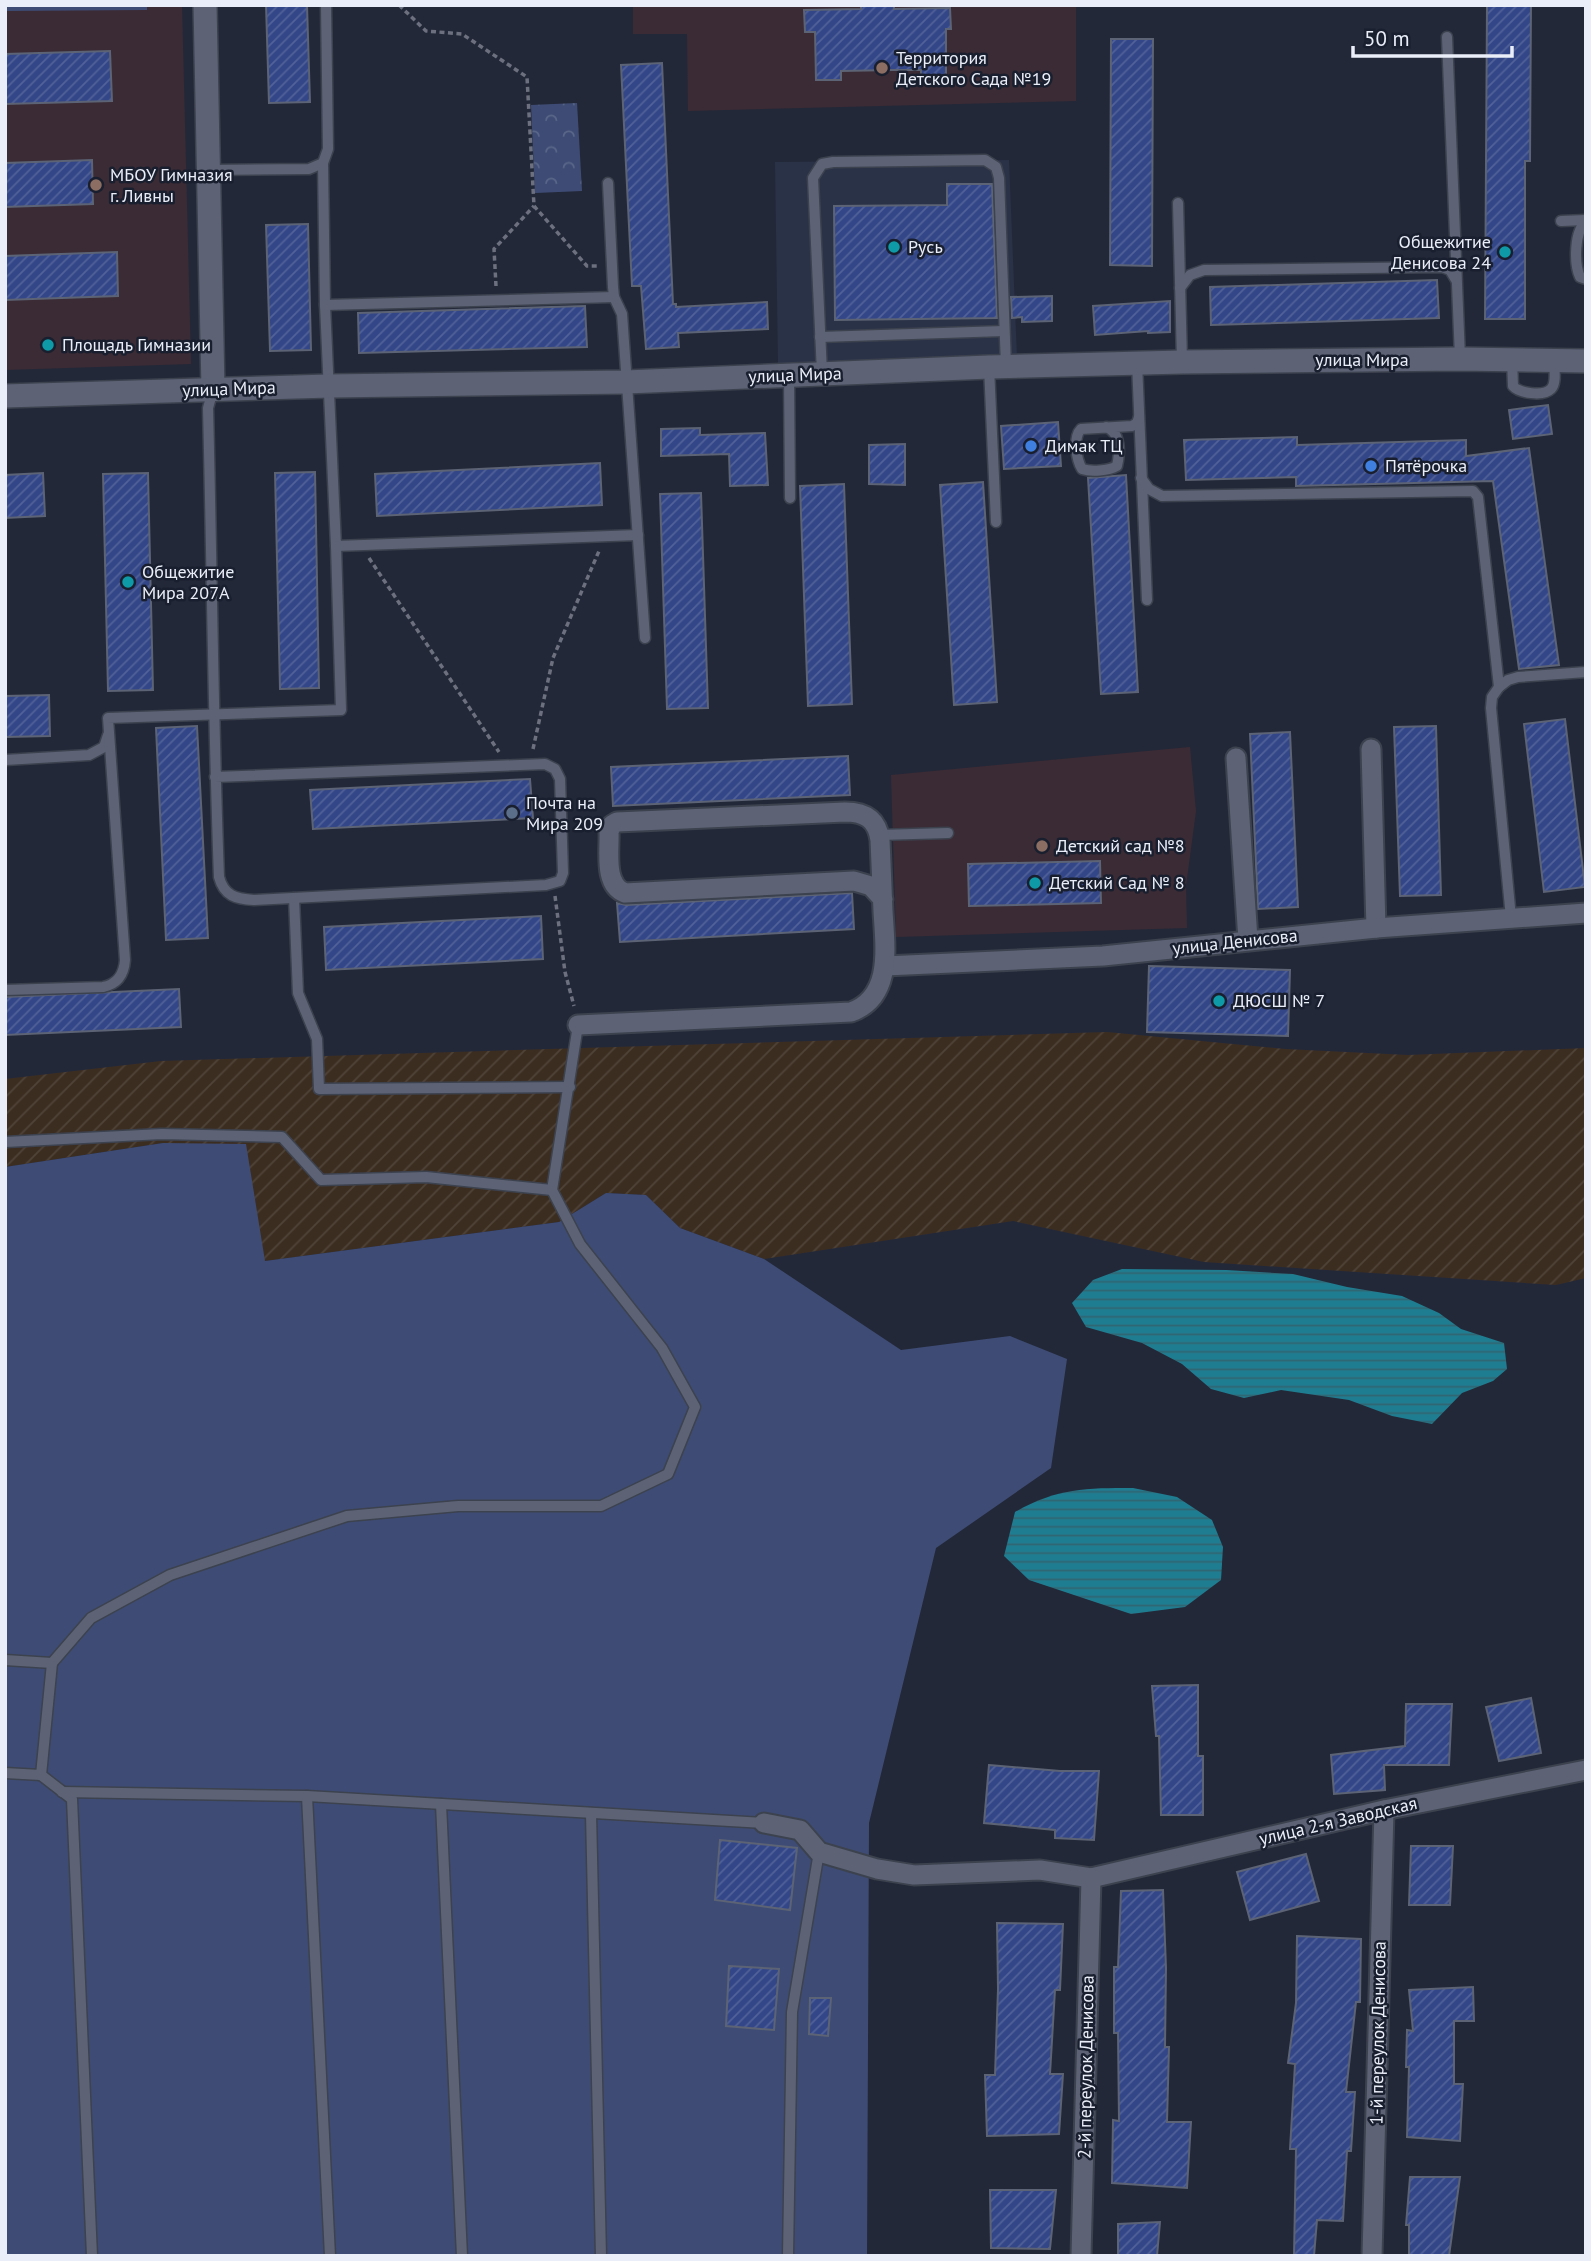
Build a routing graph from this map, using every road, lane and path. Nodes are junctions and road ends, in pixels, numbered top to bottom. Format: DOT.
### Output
graph roads {
  1 [pos="205,5"];
  2 [pos="326,5"];
  3 [pos="399,5"];
  4 [pos="1447,37"];
  5 [pos="323,163"];
  6 [pos="208,170"];
  7 [pos="608,183"];
  8 [pos="1178,203"];
  9 [pos="534,206"];
  10 [pos="1561,221"];
  11 [pos="1586,221"];
  12 [pos="612,266"];
  13 [pos="1586,279"];
  14 [pos="1457,284"];
  15 [pos="1180,288"];
  16 [pos="614,297"];
  17 [pos="497,300"];
  18 [pos="325,305"];
  19 [pos="1004,331"];
  20 [pos="820,337"];
  21 [pos="1460,359"];
  22 [pos="1512,359"];
  23 [pos="1554,360"];
  24 [pos="1586,361"];
  25 [pos="1182,362"];
  26 [pos="1137,363"];
  27 [pos="997,366"];
  28 [pos="822,373"];
  29 [pos="789,375"];
  30 [pos="626,382"];
  31 [pos="330,386"];
  32 [pos="213,389"];
  33 [pos="5,396"];
  34 [pos="1139,417"];
  35 [pos="1106,427"];
  36 [pos="1142,478"];
  37 [pos="790,498"];
  38 [pos="996,522"];
  39 [pos="638,535"];
  40 [pos="606,536"];
  41 [pos="360,545"];
  42 [pos="336,546"];
  43 [pos="1147,600"];
  44 [pos="645,638"];
  45 [pos="1586,672"];
  46 [pos="1499,687"];
  47 [pos="213,715"];
  48 [pos="109,728"];
  49 [pos="1371,749"];
  50 [pos="89,755"];
  51 [pos="1236,758"];
  52 [pos="5,760"];
  53 [pos="508,765"];
  54 [pos="529,765"];
  55 [pos="112,775"];
  56 [pos="215,777"];
  57 [pos="948,833"];
  58 [pos="879,835"];
  59 [pos="881,859"];
  60 [pos="854,881"];
  61 [pos="554,884"];
  62 [pos="294,898"];
  63 [pos="883,899"];
  64 [pos="1586,913"];
  65 [pos="1511,918"];
  66 [pos="1376,928"];
  67 [pos="1248,940"];
  68 [pos="885,966"];
  69 [pos="5,990"];
  70 [pos="578,1025"];
  71 [pos="570,1087"];
  72 [pos="5,1142"];
  73 [pos="552,1190"];
  74 [pos="5,1660"];
  75 [pos="52,1663"];
  76 [pos="1586,1770"];
  77 [pos="5,1773"];
  78 [pos="41,1775"];
  79 [pos="62,1792"];
  80 [pos="307,1797"];
  81 [pos="441,1804"];
  82 [pos="1384,1810"];
  83 [pos="591,1813"];
  84 [pos="764,1823"];
  85 [pos="819,1852"];
  86 [pos="1091,1878"];
  87 [pos="92,2256"];
  88 [pos="330,2256"];
  89 [pos="462,2256"];
  90 [pos="601,2256"];
  91 [pos="788,2256"];
  92 [pos="1081,2256"];
  93 [pos="1372,2256"];
  1 -- 6 [label="street"];
  2 -- 5 [label="lane"];
  3 -- 9 [label="path"];
  4 -- 14 [label="lane"];
  5 -- 6 [label="lane"];
  5 -- 18 [label="lane"];
  6 -- 32 [label="street"];
  7 -- 12 [label="lane"];
  8 -- 15 [label="lane"];
  9 -- 12 [label="path"];
  9 -- 17 [label="path"];
  10 -- 11 [label="lane"];
  11 -- 13 [label="lane"];
  12 -- 16 [label="lane"];
  14 -- 15 [label="lane"];
  14 -- 21 [label="lane"];
  15 -- 25 [label="lane"];
  16 -- 17 [label="lane"];
  16 -- 30 [label="lane"];
  17 -- 18 [label="lane"];
  18 -- 31 [label="lane"];
  19 -- 20 [label="lane"];
  19 -- 20 [label="lane"];
  19 -- 27 [label="lane"];
  20 -- 28 [label="lane"];
  21 -- 22 [label="street, улица Мира"];
  21 -- 25 [label="street, улица Мира"];
  22 -- 23 [label="street, улица Мира"];
  22 -- 23 [label="lane"];
  23 -- 24 [label="street, улица Мира"];
  25 -- 26 [label="street, улица Мира"];
  26 -- 27 [label="street, улица Мира"];
  26 -- 34 [label="lane"];
  27 -- 28 [label="street, улица Мира"];
  27 -- 38 [label="lane"];
  28 -- 29 [label="street, улица Мира"];
  29 -- 30 [label="street, улица Мира"];
  29 -- 37 [label="lane"];
  30 -- 31 [label="street, улица Мира"];
  30 -- 39 [label="lane"];
  31 -- 32 [label="street, улица Мира"];
  31 -- 42 [label="lane"];
  32 -- 33 [label="street, улица Мира"];
  32 -- 47 [label="lane"];
  34 -- 35 [label="lane"];
  34 -- 36 [label="lane"];
  35 -- 35 [label="lane"];
  36 -- 43 [label="lane"];
  36 -- 46 [label="lane"];
  39 -- 40 [label="lane"];
  39 -- 44 [label="lane"];
  40 -- 41 [label="lane"];
  40 -- 54 [label="path"];
  41 -- 42 [label="lane"];
  41 -- 53 [label="path"];
  42 -- 47 [label="lane"];
  45 -- 46 [label="lane"];
  46 -- 65 [label="lane"];
  47 -- 48 [label="lane"];
  47 -- 56 [label="lane"];
  48 -- 50 [label="lane"];
  48 -- 55 [label="lane"];
  49 -- 66 [label="street"];
  50 -- 52 [label="lane"];
  50 -- 55 [label="lane"];
  51 -- 67 [label="street"];
  53 -- 54 [label="lane"];
  53 -- 56 [label="lane"];
  54 -- 61 [label="lane"];
  55 -- 69 [label="lane"];
  56 -- 62 [label="lane"];
  57 -- 58 [label="lane"];
  58 -- 59 [label="street"];
  58 -- 60 [label="street"];
  59 -- 60 [label="street"];
  59 -- 63 [label="street"];
  60 -- 63 [label="street"];
  61 -- 62 [label="lane"];
  61 -- 70 [label="path"];
  62 -- 71 [label="lane"];
  63 -- 68 [label="street"];
  64 -- 65 [label="street, улица Денисова"];
  65 -- 66 [label="street, улица Денисова"];
  66 -- 67 [label="street, улица Денисова"];
  67 -- 68 [label="street, улица Денисова"];
  68 -- 70 [label="street"];
  70 -- 71 [label="lane"];
  71 -- 73 [label="lane"];
  72 -- 73 [label="lane"];
  73 -- 75 [label="lane"];
  74 -- 75 [label="lane"];
  75 -- 78 [label="lane"];
  76 -- 82 [label="street, улица 2-я Заводская"];
  77 -- 78 [label="lane"];
  78 -- 79 [label="lane"];
  79 -- 80 [label="lane"];
  79 -- 87 [label="lane"];
  80 -- 81 [label="lane"];
  80 -- 88 [label="lane"];
  81 -- 83 [label="lane"];
  81 -- 89 [label="lane"];
  82 -- 86 [label="street, улица 2-я Заводская"];
  82 -- 93 [label="street, 1-й переулок Денисова"];
  83 -- 84 [label="lane"];
  83 -- 90 [label="lane"];
  84 -- 85 [label="street"];
  85 -- 86 [label="street"];
  85 -- 91 [label="lane"];
  86 -- 92 [label="street, 2-й переулок Денисова"];
}
